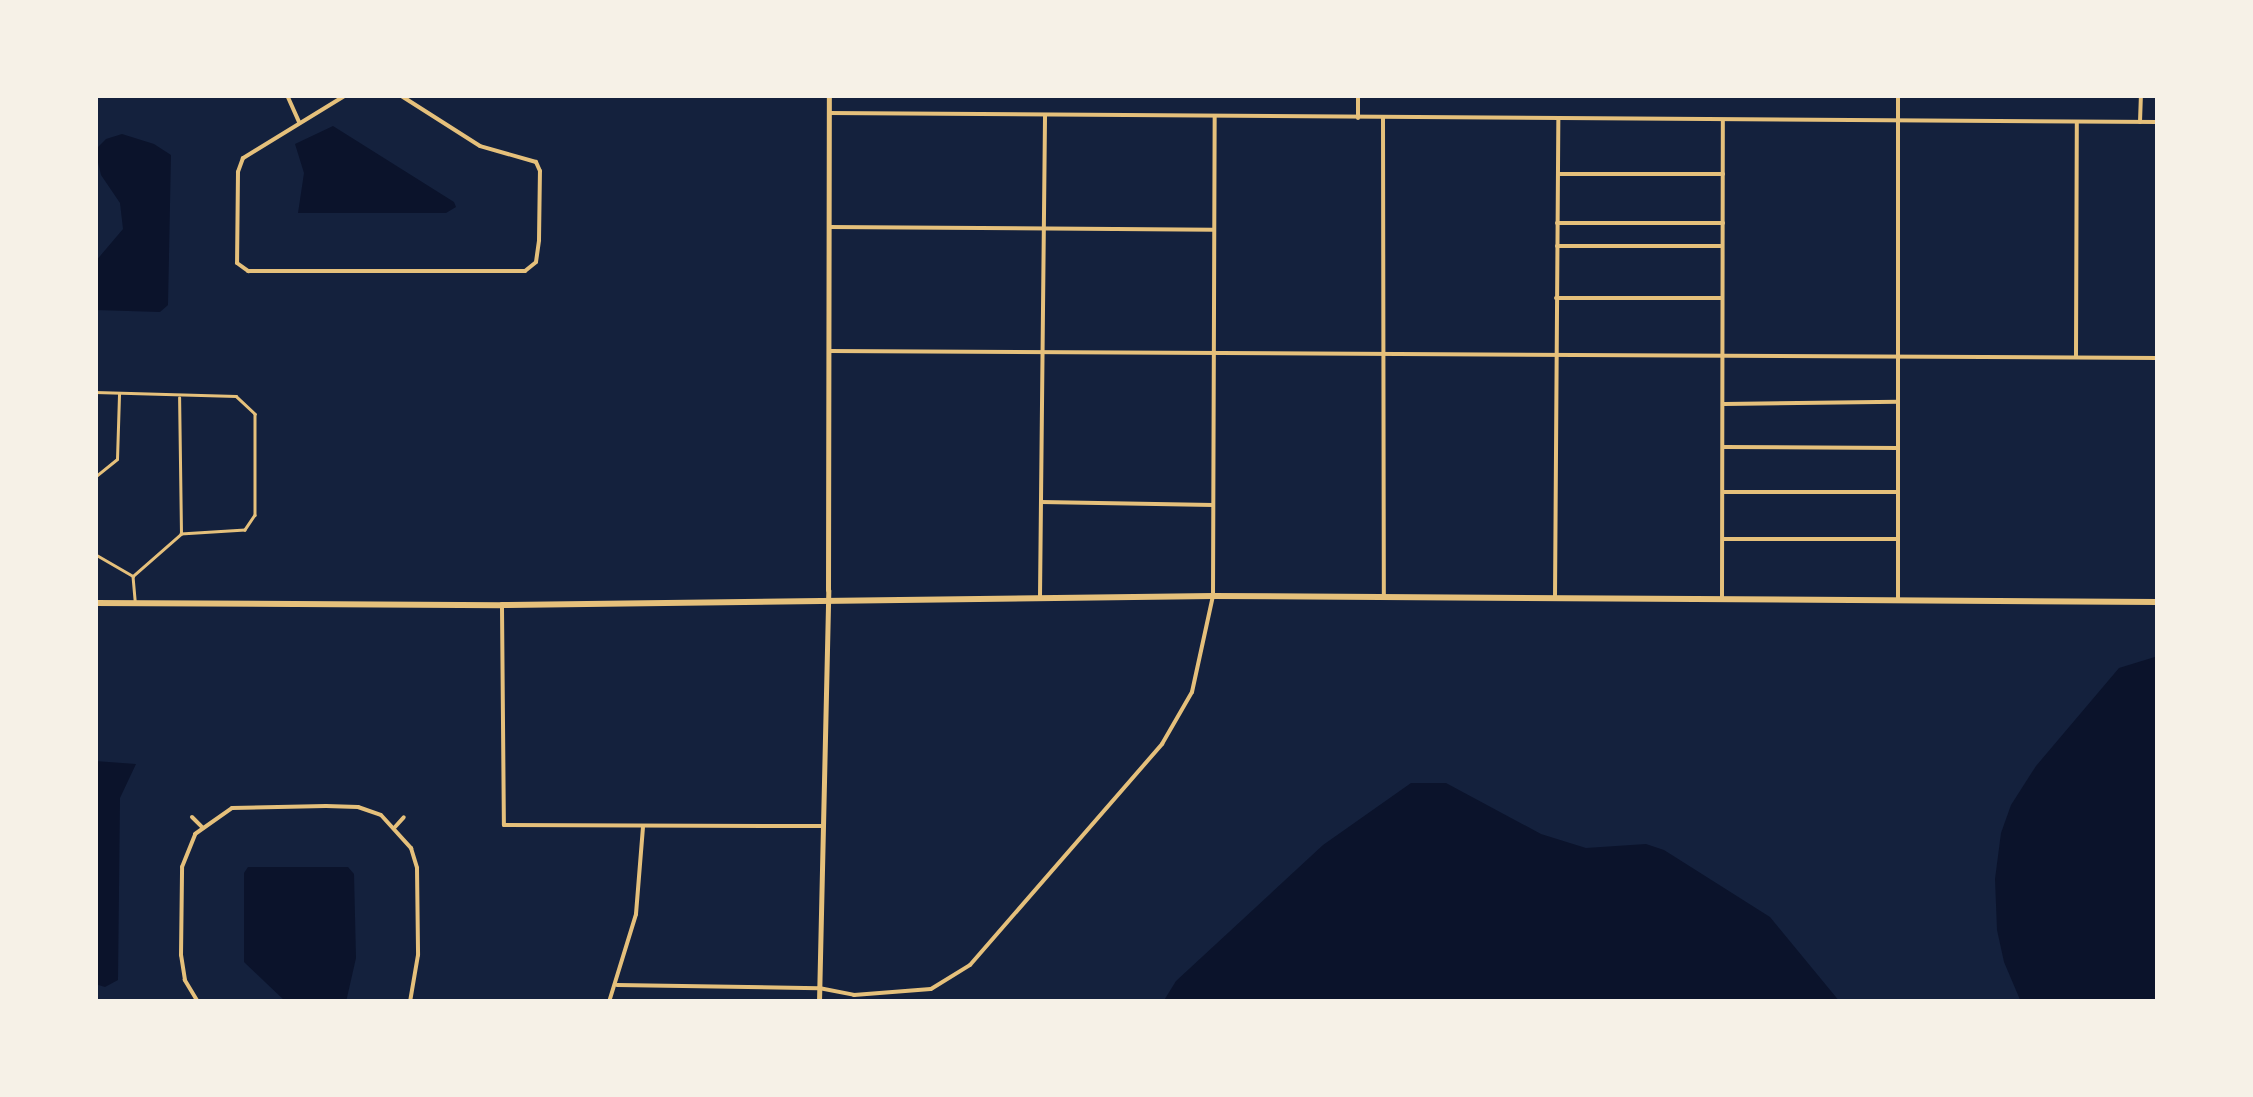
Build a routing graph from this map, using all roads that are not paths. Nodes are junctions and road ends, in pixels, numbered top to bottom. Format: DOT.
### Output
graph roads {
  1 [pos="287,95"];
  2 [pos="346,95"];
  3 [pos="400,95"];
  4 [pos="829,95"];
  5 [pos="1358,95"];
  6 [pos="1898,95"];
  7 [pos="2141,95"];
  8 [pos="829,113"];
  9 [pos="1045,115"];
  10 [pos="1215,116"];
  11 [pos="1358,118"];
  12 [pos="1383,118"];
  13 [pos="1558,120"];
  14 [pos="1898,120"];
  15 [pos="1722,121"];
  16 [pos="300,122"];
  17 [pos="2077,122"];
  18 [pos="2140,122"];
  19 [pos="2158,122"];
  20 [pos="1558,174"];
  21 [pos="1722,174"];
  22 [pos="1557,223"];
  23 [pos="1722,223"];
  24 [pos="829,228"];
  25 [pos="1044,229"];
  26 [pos="1214,230"];
  27 [pos="1557,246"];
  28 [pos="1723,246"];
  29 [pos="1556,298"];
  30 [pos="1723,298"];
  31 [pos="829,350"];
  32 [pos="1042,351"];
  33 [pos="1213,352"];
  34 [pos="1386,354"];
  35 [pos="1554,355"];
  36 [pos="1724,355"];
  37 [pos="1898,357"];
  38 [pos="2076,357"];
  39 [pos="2158,358"];
  40 [pos="95,392"];
  41 [pos="119,392"];
  42 [pos="179,396"];
  43 [pos="1898,402"];
  44 [pos="1724,404"];
  45 [pos="1724,447"];
  46 [pos="1898,448"];
  47 [pos="95,477"];
  48 [pos="1723,492"];
  49 [pos="1898,492"];
  50 [pos="1040,502"];
  51 [pos="1213,505"];
  52 [pos="181,534"];
  53 [pos="1723,540"];
  54 [pos="1898,540"];
  55 [pos="95,554"];
  56 [pos="133,576"];
  57 [pos="1040,596"];
  58 [pos="1213,596"];
  59 [pos="1384,597"];
  60 [pos="1556,598"];
  61 [pos="826,599"];
  62 [pos="1722,600"];
  63 [pos="1898,600"];
  64 [pos="2158,602"];
  65 [pos="95,603"];
  66 [pos="135,603"];
  67 [pos="502,604"];
  68 [pos="192,817"];
  69 [pos="404,817"];
  70 [pos="821,826"];
  71 [pos="202,827"];
  72 [pos="396,827"];
  73 [pos="643,827"];
  74 [pos="618,984"];
  75 [pos="819,988"];
  76 [pos="198,1002"];
  77 [pos="410,1002"];
  78 [pos="609,1002"];
  79 [pos="819,1002"];
  1 -- 16 [label="street"];
  2 -- 16 [label="street"];
  3 -- 16 [label="street"];
  4 -- 8 [label="street"];
  5 -- 11 [label="street"];
  6 -- 14 [label="street"];
  7 -- 18 [label="street"];
  8 -- 9 [label="street"];
  8 -- 24 [label="street"];
  9 -- 10 [label="street"];
  9 -- 25 [label="street"];
  10 -- 11 [label="street"];
  10 -- 26 [label="street"];
  11 -- 12 [label="street"];
  12 -- 13 [label="street"];
  12 -- 34 [label="street"];
  13 -- 15 [label="street"];
  13 -- 20 [label="street"];
  14 -- 15 [label="street"];
  14 -- 17 [label="street"];
  14 -- 37 [label="street"];
  15 -- 21 [label="street"];
  17 -- 18 [label="street"];
  17 -- 38 [label="street"];
  18 -- 19 [label="street"];
  20 -- 21 [label="street"];
  20 -- 22 [label="street"];
  21 -- 23 [label="street"];
  22 -- 23 [label="street"];
  22 -- 27 [label="street"];
  23 -- 28 [label="street"];
  24 -- 25 [label="street"];
  24 -- 31 [label="street"];
  25 -- 26 [label="street"];
  25 -- 32 [label="street"];
  26 -- 33 [label="street"];
  27 -- 28 [label="street"];
  27 -- 29 [label="street"];
  28 -- 30 [label="street"];
  29 -- 30 [label="street"];
  29 -- 35 [label="street"];
  30 -- 36 [label="street"];
  31 -- 32 [label="street"];
  31 -- 61 [label="street"];
  32 -- 33 [label="street"];
  32 -- 50 [label="street"];
  33 -- 34 [label="street"];
  33 -- 51 [label="street"];
  34 -- 35 [label="street"];
  34 -- 59 [label="street"];
  35 -- 36 [label="street"];
  35 -- 60 [label="street"];
  36 -- 37 [label="street"];
  36 -- 44 [label="street"];
  37 -- 38 [label="street"];
  37 -- 43 [label="street"];
  38 -- 39 [label="street"];
  40 -- 41 [label="lane"];
  41 -- 42 [label="lane"];
  41 -- 47 [label="lane"];
  42 -- 52 [label="lane"];
  42 -- 52 [label="lane"];
  43 -- 44 [label="street"];
  43 -- 46 [label="street"];
  44 -- 45 [label="street"];
  45 -- 46 [label="street"];
  45 -- 48 [label="street"];
  46 -- 49 [label="street"];
  48 -- 49 [label="street"];
  48 -- 53 [label="street"];
  49 -- 54 [label="street"];
  50 -- 51 [label="street"];
  50 -- 57 [label="street"];
  51 -- 58 [label="street"];
  52 -- 56 [label="lane"];
  53 -- 54 [label="street"];
  53 -- 62 [label="street"];
  54 -- 63 [label="street"];
  55 -- 56 [label="lane"];
  56 -- 66 [label="lane"];
  57 -- 58 [label="main road"];
  57 -- 61 [label="main road"];
  58 -- 59 [label="main road"];
  58 -- 75 [label="street"];
  59 -- 60 [label="main road"];
  60 -- 62 [label="main road"];
  61 -- 67 [label="main road"];
  61 -- 70 [label="street"];
  62 -- 63 [label="main road"];
  63 -- 64 [label="main road"];
  65 -- 66 [label="main road"];
  66 -- 67 [label="main road"];
  67 -- 73 [label="street"];
  68 -- 71 [label="street"];
  69 -- 72 [label="street"];
  70 -- 73 [label="street"];
  70 -- 75 [label="street"];
  71 -- 72 [label="street"];
  71 -- 76 [label="street"];
  72 -- 77 [label="street"];
  73 -- 74 [label="street"];
  74 -- 75 [label="street"];
  74 -- 78 [label="street"];
  75 -- 79 [label="street"];
}
